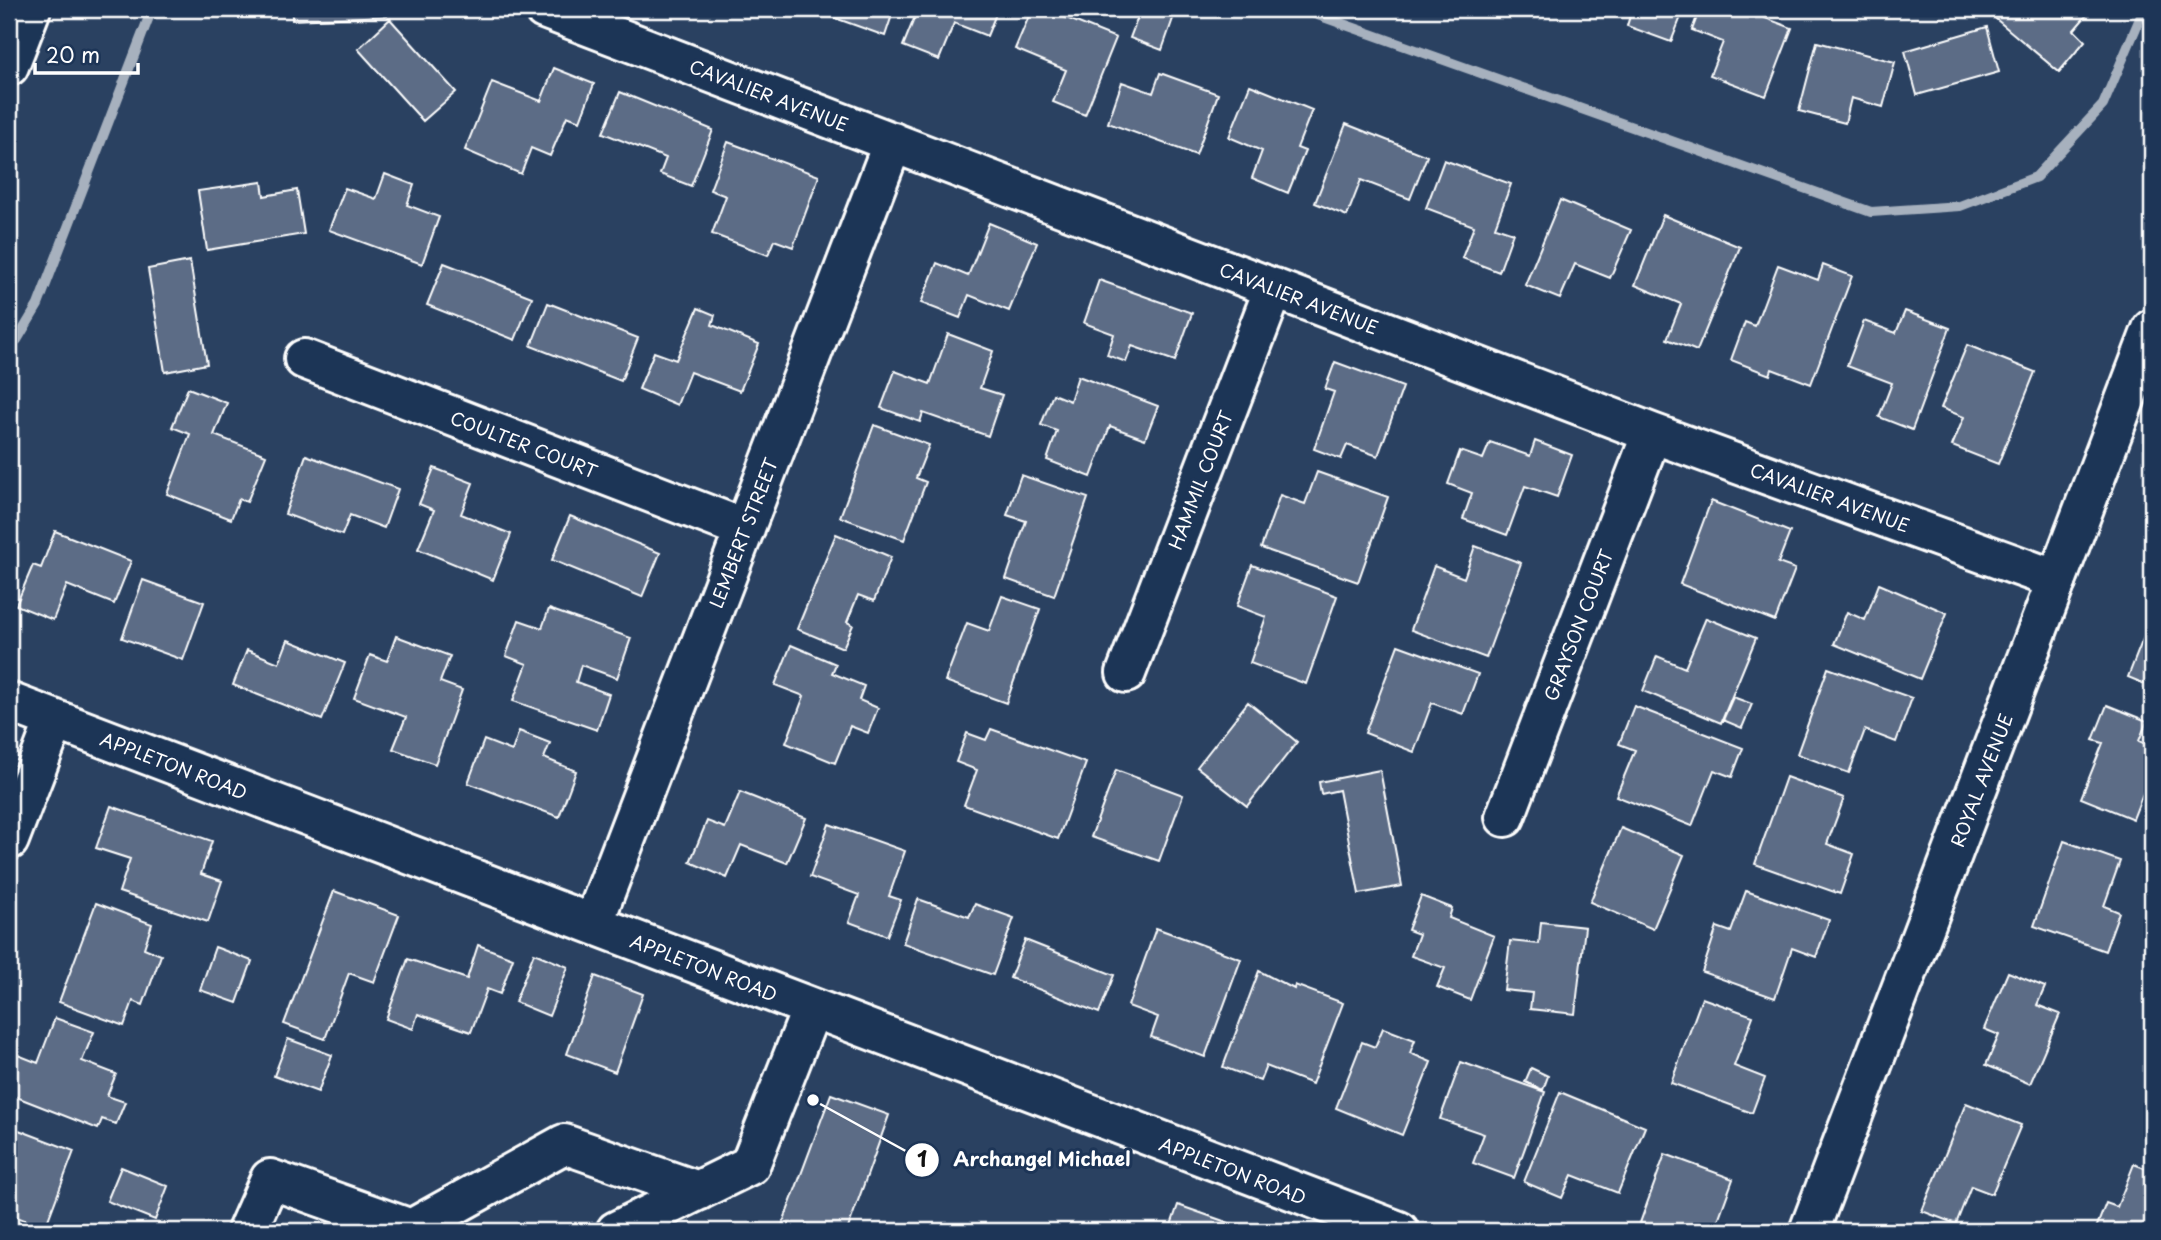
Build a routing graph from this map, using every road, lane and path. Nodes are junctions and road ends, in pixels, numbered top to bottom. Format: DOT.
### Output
graph roads {
  1 [pos="31,9"];
  2 [pos="544,9"];
  3 [pos="9,66"];
  4 [pos="893,142"];
  5 [pos="1274,288"];
  6 [pos="2152,329"];
  7 [pos="304,359"];
  8 [pos="1652,433"];
  9 [pos="745,529"];
  10 [pos="2057,580"];
  11 [pos="1126,673"];
  12 [pos="9,702"];
  13 [pos="55,720"];
  14 [pos="1505,817"];
  15 [pos="9,840"];
  16 [pos="593,924"];
  17 [pos="812,1008"];
  18 [pos="698,1191"];
  19 [pos="1347,1223"];
  20 [pos="247,1231"];
  21 [pos="616,1231"];
  22 [pos="1399,1231"];
  23 [pos="1809,1231"];
  1 -- 3 [label="street"];
  2 -- 4 [label="street, CAVALIER AVENUE"];
  4 -- 5 [label="street, CAVALIER AVENUE"];
  4 -- 9 [label="street, LEMBERT STREET"];
  5 -- 8 [label="street, CAVALIER AVENUE"];
  5 -- 11 [label="street, HAMMIL COURT"];
  6 -- 10 [label="street, ROYAL AVENUE"];
  7 -- 9 [label="street, COULTER COURT"];
  8 -- 10 [label="street, CAVALIER AVENUE"];
  8 -- 14 [label="street, GRAYSON COURT"];
  9 -- 16 [label="street, LEMBERT STREET"];
  10 -- 23 [label="street, ROYAL AVENUE"];
  12 -- 13 [label="street, APPLETON ROAD"];
  13 -- 15 [label="street"];
  13 -- 16 [label="street, APPLETON ROAD"];
  16 -- 17 [label="street, APPLETON ROAD"];
  17 -- 18 [label="street"];
  17 -- 19 [label="street, APPLETON ROAD"];
  18 -- 20 [label="street"];
  18 -- 21 [label="street"];
  19 -- 22 [label="street, APPLETON ROAD"];
}
